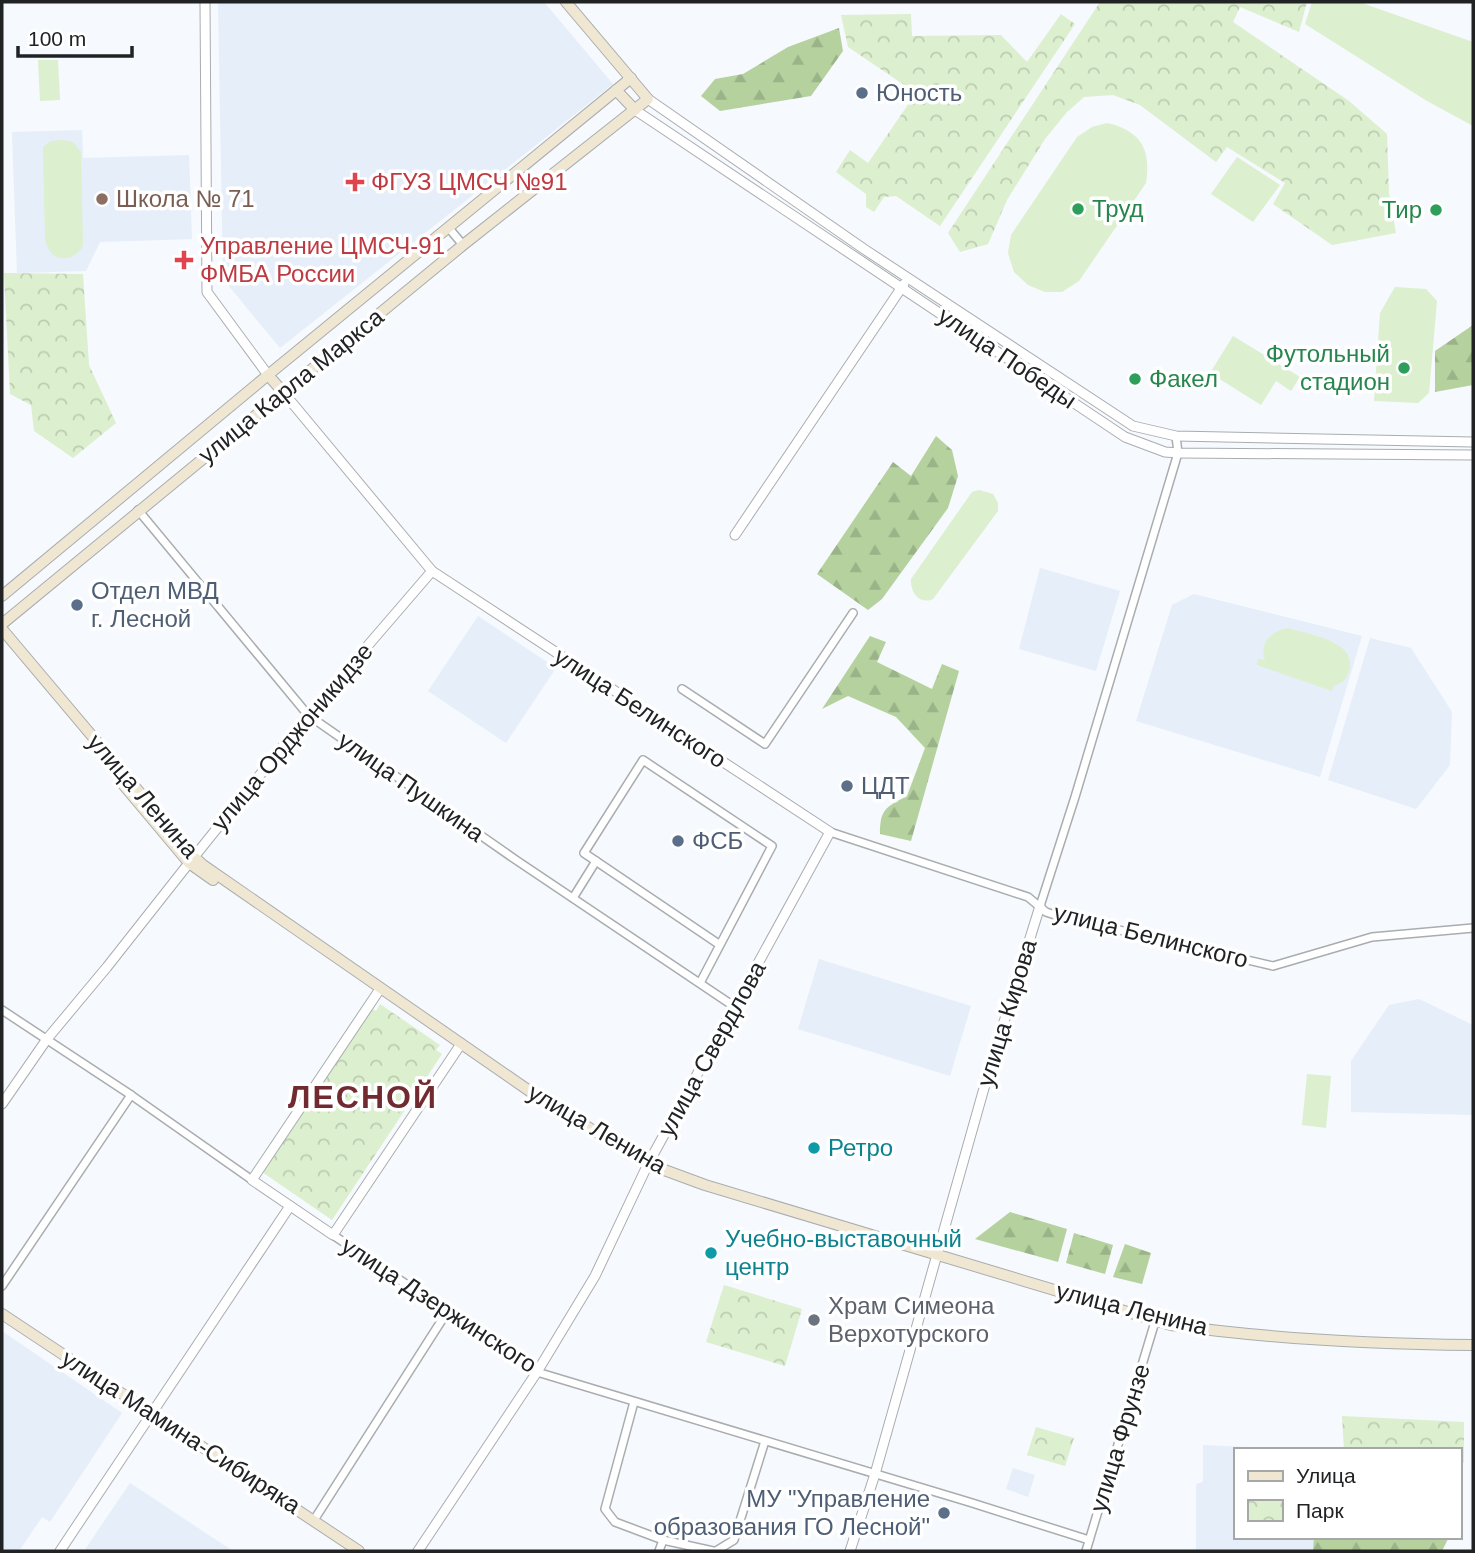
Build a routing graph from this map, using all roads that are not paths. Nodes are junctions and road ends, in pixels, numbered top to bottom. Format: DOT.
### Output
graph roads {
  1 [pos="205,2"];
  2 [pos="566,2"];
  3 [pos="631,78"];
  4 [pos="616,90"];
  5 [pos="648,99"];
  6 [pos="635,110"];
  7 [pos="448,227"];
  8 [pos="463,245"];
  9 [pos="908,278"];
  10 [pos="901,288"];
  11 [pos="268,375"];
  12 [pos="283,392"];
  13 [pos="1176,436"];
  14 [pos="1473,443"];
  15 [pos="1178,453"];
  16 [pos="1473,455"];
  17 [pos="138,510"];
  18 [pos="735,535"];
  19 [pos="432,571"];
  20 [pos="2,596"];
  21 [pos="853,613"];
  22 [pos="2,626"];
  23 [pos="2,636"];
  24 [pos="682,689"];
  25 [pos="308,715"];
  26 [pos="119,774"];
  27 [pos="830,832"];
  28 [pos="191,860"];
  29 [pos="596,861"];
  30 [pos="573,898"];
  31 [pos="1040,906"];
  32 [pos="1473,928"];
  33 [pos="720,946"];
  34 [pos="700,983"];
  35 [pos="379,991"];
  36 [pos="735,1007"];
  37 [pos="2,1010"];
  38 [pos="47,1039"];
  39 [pos="460,1046"];
  40 [pos="131,1095"];
  41 [pos="2,1104"];
  42 [pos="648,1166"];
  43 [pos="252,1180"];
  44 [pos="290,1206"];
  45 [pos="333,1235"];
  46 [pos="935,1256"];
  47 [pos="2,1286"];
  48 [pos="447,1312"];
  49 [pos="2,1314"];
  50 [pos="1155,1323"];
  51 [pos="1473,1347"];
  52 [pos="537,1372"];
  53 [pos="634,1402"];
  54 [pos="152,1413"];
  55 [pos="765,1441"];
  56 [pos="875,1474"];
  57 [pos="314,1520"];
  58 [pos="663,1539"];
  59 [pos="1089,1540"];
  60 [pos="61,1551"];
  61 [pos="359,1551"];
  62 [pos="418,1551"];
  63 [pos="659,1551"];
  64 [pos="715,1551"];
  65 [pos="850,1551"];
  66 [pos="1086,1551"];
  1 -- 11 [label="street, улица Белинского"];
  2 -- 3 [label="main road, улица Победы"];
  3 -- 4 [label="main road"];
  3 -- 5 [label="main road, улица Победы"];
  4 -- 6 [label="main road, улица Победы"];
  4 -- 7 [label="main road, улица Карла Маркса"];
  5 -- 6 [label="main road, улица Карла Маркса"];
  5 -- 9 [label="street, улица Победы"];
  6 -- 8 [label="main road, улица Карла Маркса"];
  6 -- 10 [label="street, улица Победы"];
  7 -- 8 [label="street"];
  7 -- 11 [label="main road, улица Карла Маркса"];
  8 -- 12 [label="main road, улица Карла Маркса"];
  9 -- 10 [label="street"];
  9 -- 13 [label="street, улица Победы"];
  10 -- 15 [label="street, улица Победы"];
  10 -- 18 [label="street"];
  11 -- 12 [label="main road, улица Белинского"];
  11 -- 20 [label="main road, улица Карла Маркса"];
  12 -- 17 [label="main road, улица Карла Маркса"];
  12 -- 19 [label="street, улица Белинского"];
  13 -- 14 [label="street, улица Победы"];
  13 -- 15 [label="street, улица Кирова"];
  15 -- 16 [label="street, улица Победы"];
  15 -- 31 [label="street, улица Кирова"];
  17 -- 22 [label="main road, улица Карла Маркса"];
  17 -- 25 [label="street, улица Пушкина"];
  19 -- 25 [label="street, улица Орджоникидзе"];
  19 -- 27 [label="street, улица Белинского"];
  21 -- 24 [label="street"];
  22 -- 26 [label="main road, улица Ленина"];
  23 -- 26 [label="main road"];
  25 -- 28 [label="street, улица Орджоникидзе"];
  25 -- 30 [label="street, улица Пушкина"];
  26 -- 28 [label="main road, улица Ленина"];
  27 -- 31 [label="street, улица Белинского"];
  27 -- 36 [label="street, улица Свердлова"];
  28 -- 35 [label="main road, улица Ленина"];
  28 -- 38 [label="street, улица Орджоникидзе"];
  29 -- 30 [label="street"];
  29 -- 33 [label="street"];
  29 -- 33 [label="street"];
  30 -- 34 [label="street, улица Пушкина"];
  31 -- 32 [label="street, улица Белинского"];
  31 -- 46 [label="street, улица Кирова"];
  33 -- 34 [label="street"];
  34 -- 36 [label="street, улица Пушкина"];
  35 -- 39 [label="main road, улица Ленина"];
  35 -- 43 [label="street"];
  36 -- 42 [label="street, улица Свердлова"];
  37 -- 38 [label="street, улица Дзержинского"];
  38 -- 40 [label="street, улица Дзержинского"];
  38 -- 41 [label="street, улица Орджоникидзе"];
  39 -- 42 [label="main road, улица Ленина"];
  39 -- 45 [label="street"];
  40 -- 43 [label="street, улица Дзержинского"];
  40 -- 47 [label="street"];
  42 -- 46 [label="main road, улица Ленина"];
  42 -- 52 [label="street, улица Свердлова"];
  43 -- 44 [label="street, улица Дзержинского"];
  44 -- 45 [label="street, улица Дзержинского"];
  44 -- 54 [label="street"];
  45 -- 48 [label="street, улица Дзержинского"];
  46 -- 50 [label="main road, улица Ленина"];
  46 -- 56 [label="street, улица Кирова"];
  48 -- 52 [label="street, улица Дзержинского"];
  48 -- 57 [label="street"];
  49 -- 54 [label="main road, улица Мамина-Сибиряка"];
  50 -- 51 [label="main road, улица Ленина"];
  50 -- 59 [label="street, улица Фрунзе"];
  52 -- 53 [label="street, улица Дзержинского"];
  52 -- 62 [label="street, улица Свердлова"];
  53 -- 55 [label="street, улица Дзержинского"];
  53 -- 58 [label="street"];
  54 -- 57 [label="main road, улица Мамина-Сибиряка"];
  54 -- 60 [label="street"];
  55 -- 56 [label="street, улица Дзержинского"];
  55 -- 64 [label="street"];
  56 -- 59 [label="street, улица Дзержинского"];
  56 -- 65 [label="street, улица Кирова"];
  57 -- 61 [label="main road, улица Мамина-Сибиряка"];
  58 -- 63 [label="street"];
  58 -- 64 [label="street"];
  59 -- 66 [label="street, улица Фрунзе"];
}
